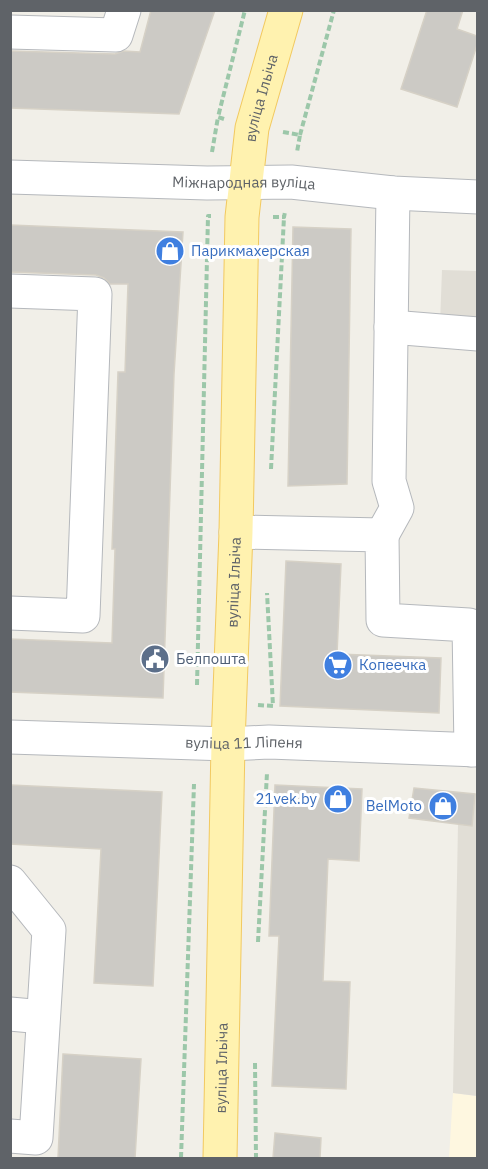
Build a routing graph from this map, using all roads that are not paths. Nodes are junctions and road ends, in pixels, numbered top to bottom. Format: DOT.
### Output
graph roads {
  1 [pos="124,10"];
  2 [pos="286,10"];
  3 [pos="10,32"];
  4 [pos="10,177"];
  5 [pos="246,182"];
  6 [pos="393,194"];
  7 [pos="477,197"];
  8 [pos="10,291"];
  9 [pos="391,327"];
  10 [pos="477,334"];
  11 [pos="236,532"];
  12 [pos="382,535"];
  13 [pos="10,613"];
  14 [pos="10,737"];
  15 [pos="228,744"];
  16 [pos="474,750"];
  17 [pos="10,882"];
  18 [pos="10,1014"];
  19 [pos="43,1017"];
  20 [pos="10,1136"];
  21 [pos="220,1158"];
  1 -- 3 [label="street"];
  2 -- 5 [label="main road, вуліца Ільіча"];
  4 -- 5 [label="street, Міжнародная вуліца"];
  5 -- 6 [label="street, Міжнародная вуліца"];
  5 -- 11 [label="main road, вуліца Ільіча"];
  6 -- 7 [label="street, Міжнародная вуліца"];
  6 -- 9 [label="street"];
  8 -- 13 [label="street"];
  9 -- 10 [label="street"];
  9 -- 12 [label="street"];
  11 -- 12 [label="street"];
  11 -- 15 [label="main road, вуліца Ільіча"];
  12 -- 16 [label="street"];
  14 -- 15 [label="street, вуліца 11 Ліпеня"];
  15 -- 16 [label="street, вуліца 11 Ліпеня"];
  15 -- 21 [label="main road, вуліца Ільіча"];
  17 -- 19 [label="street"];
  18 -- 19 [label="street"];
  19 -- 20 [label="street"];
}
